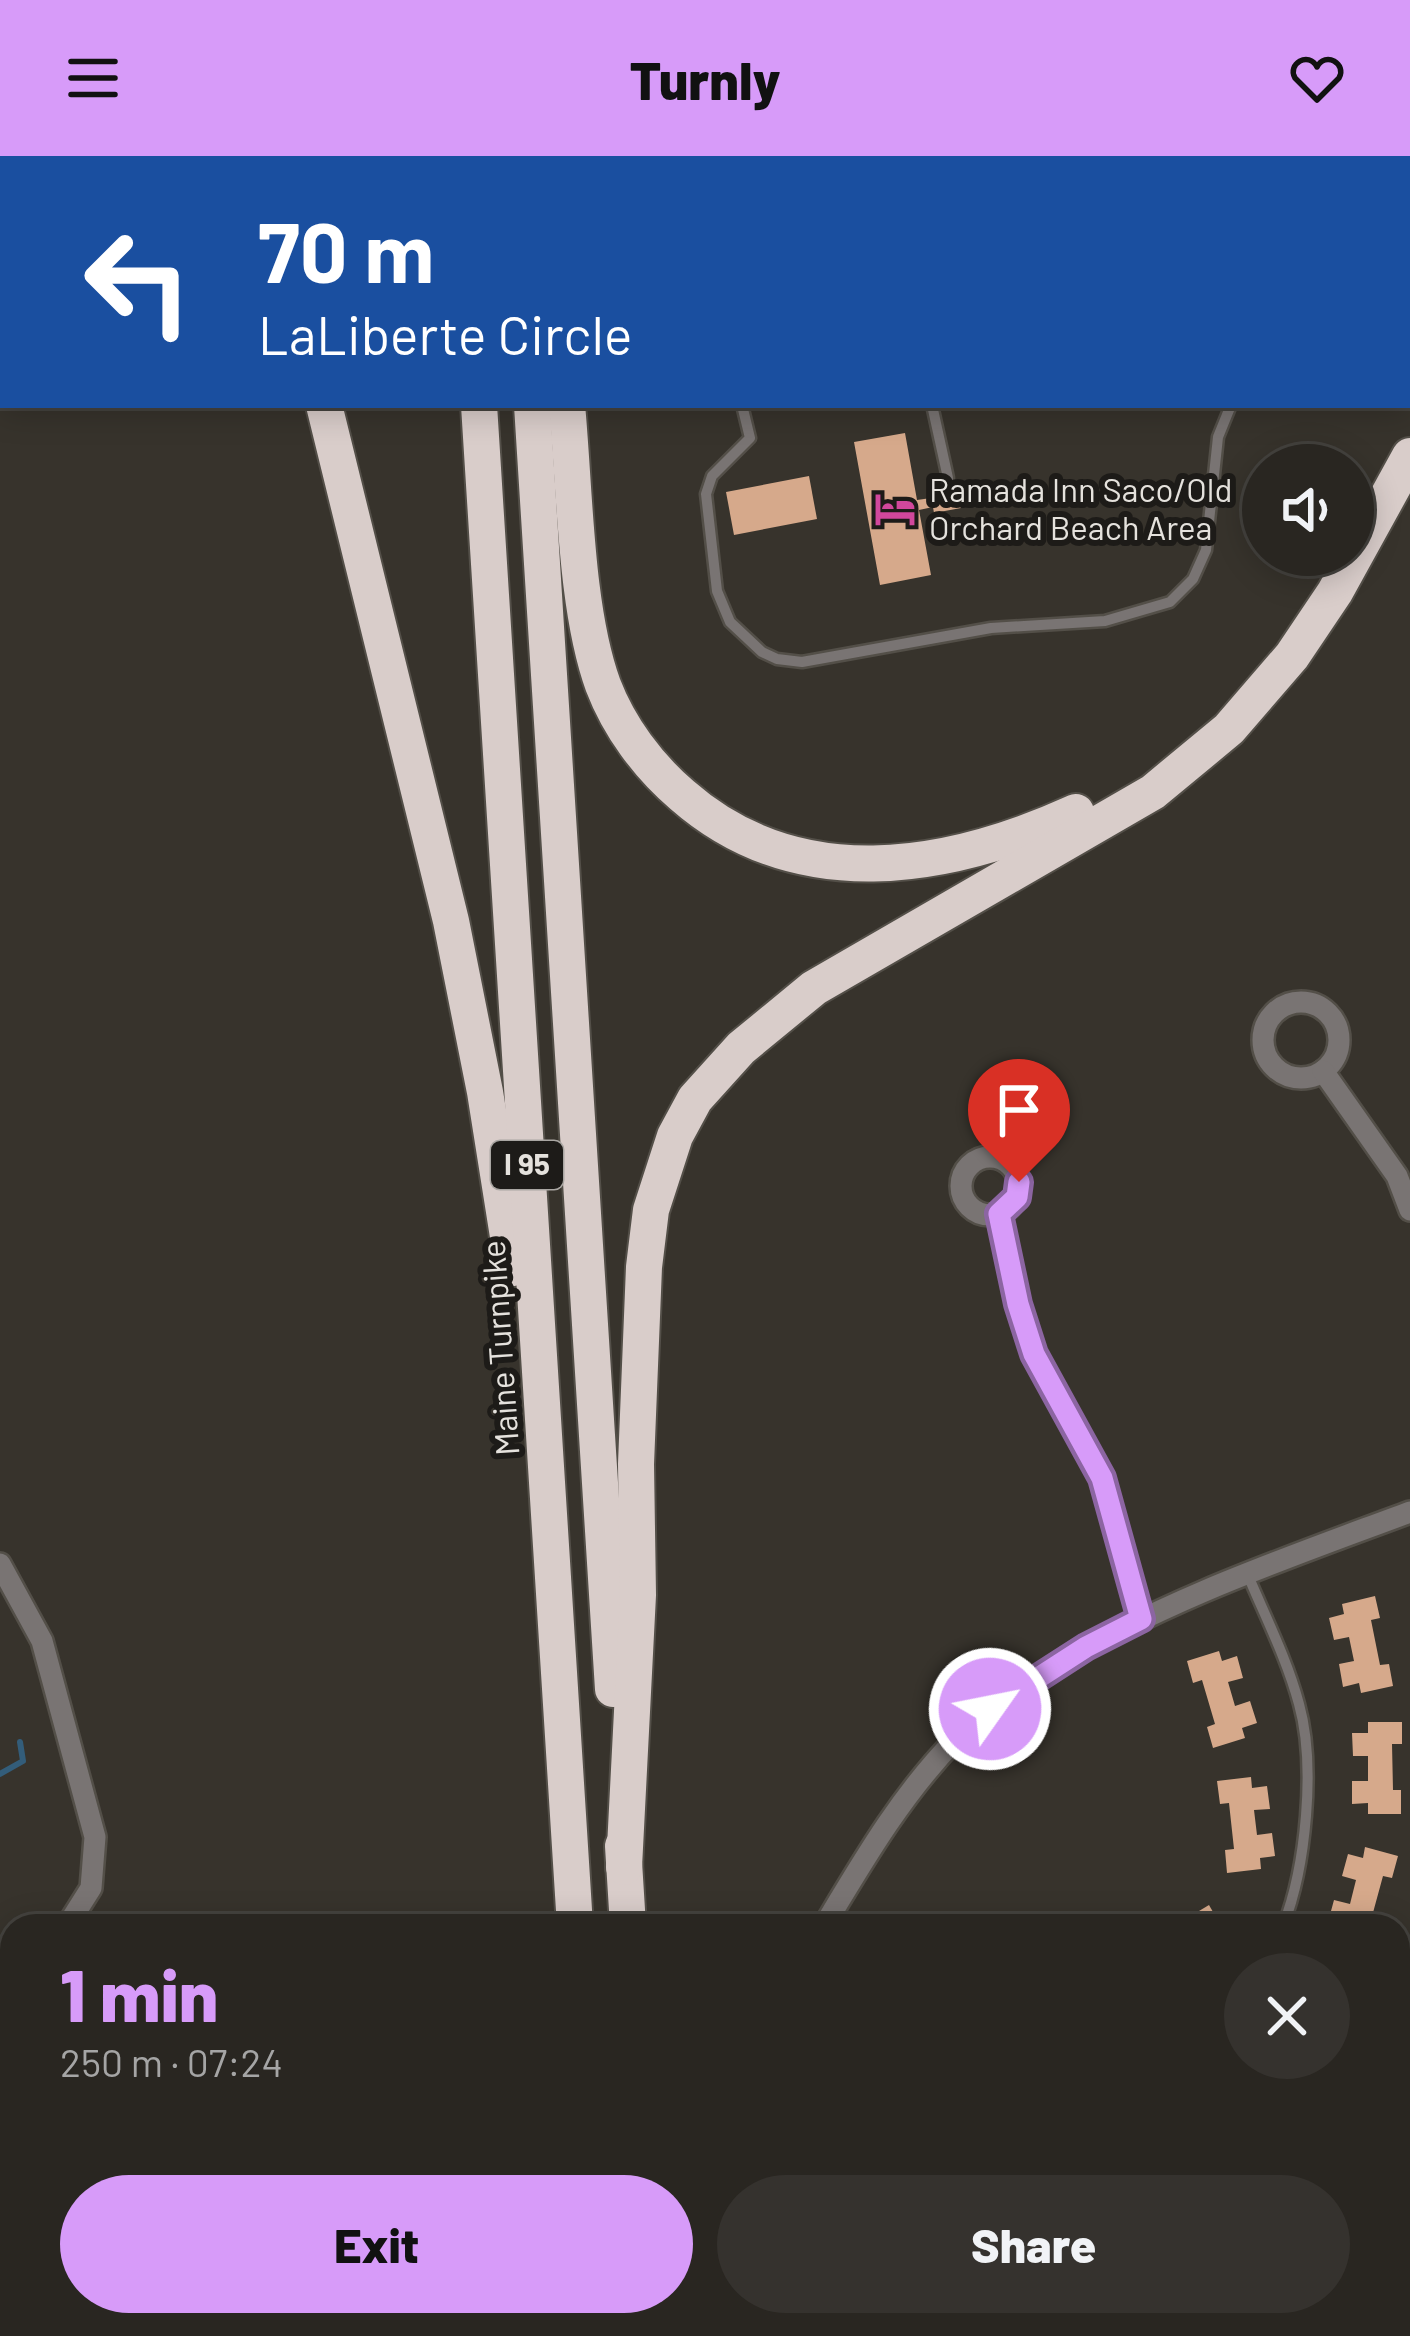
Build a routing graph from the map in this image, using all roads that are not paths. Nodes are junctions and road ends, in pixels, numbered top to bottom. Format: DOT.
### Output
graph roads {
  1 [pos="325,408"];
  2 [pos="475,408"];
  3 [pos="532,408"];
  4 [pos="567,408"];
  5 [pos="743,408"];
  6 [pos="933,408"];
  7 [pos="1230,408"];
  8 [pos="1410,453"];
  9 [pos="948,478"];
  10 [pos="1374,507"];
  11 [pos="1327,576"];
  12 [pos="1323,1071"];
  13 [pos="1410,1210"];
  14 [pos="999,1214"];
  15 [pos="1410,1512"];
  16 [pos="549,1513"];
  17 [pos="0,1564"];
  18 [pos="1247,1573"];
  19 [pos="1141,1619"];
  20 [pos="624,1867"];
  21 [pos="75,1914"];
  22 [pos="574,1914"];
  23 [pos="627,1914"];
  24 [pos="832,1914"];
  25 [pos="1288,1914"];
  1 -- 16 [label="highway"];
  2 -- 16 [label="highway, Maine Turnpike / I 95"];
  3 -- 20 [label="highway, I 95"];
  4 -- 11 [label="highway"];
  5 -- 7 [label="lane"];
  6 -- 9 [label="lane"];
  8 -- 10 [label="highway"];
  8 -- 20 [label="highway"];
  12 -- 13 [label="street"];
  14 -- 19 [label="street"];
  15 -- 18 [label="street"];
  16 -- 22 [label="highway, Maine Turnpike / I 95"];
  17 -- 21 [label="street"];
  18 -- 19 [label="street"];
  18 -- 25 [label="lane"];
  19 -- 24 [label="street"];
  20 -- 23 [label="highway, I 95"];
}
